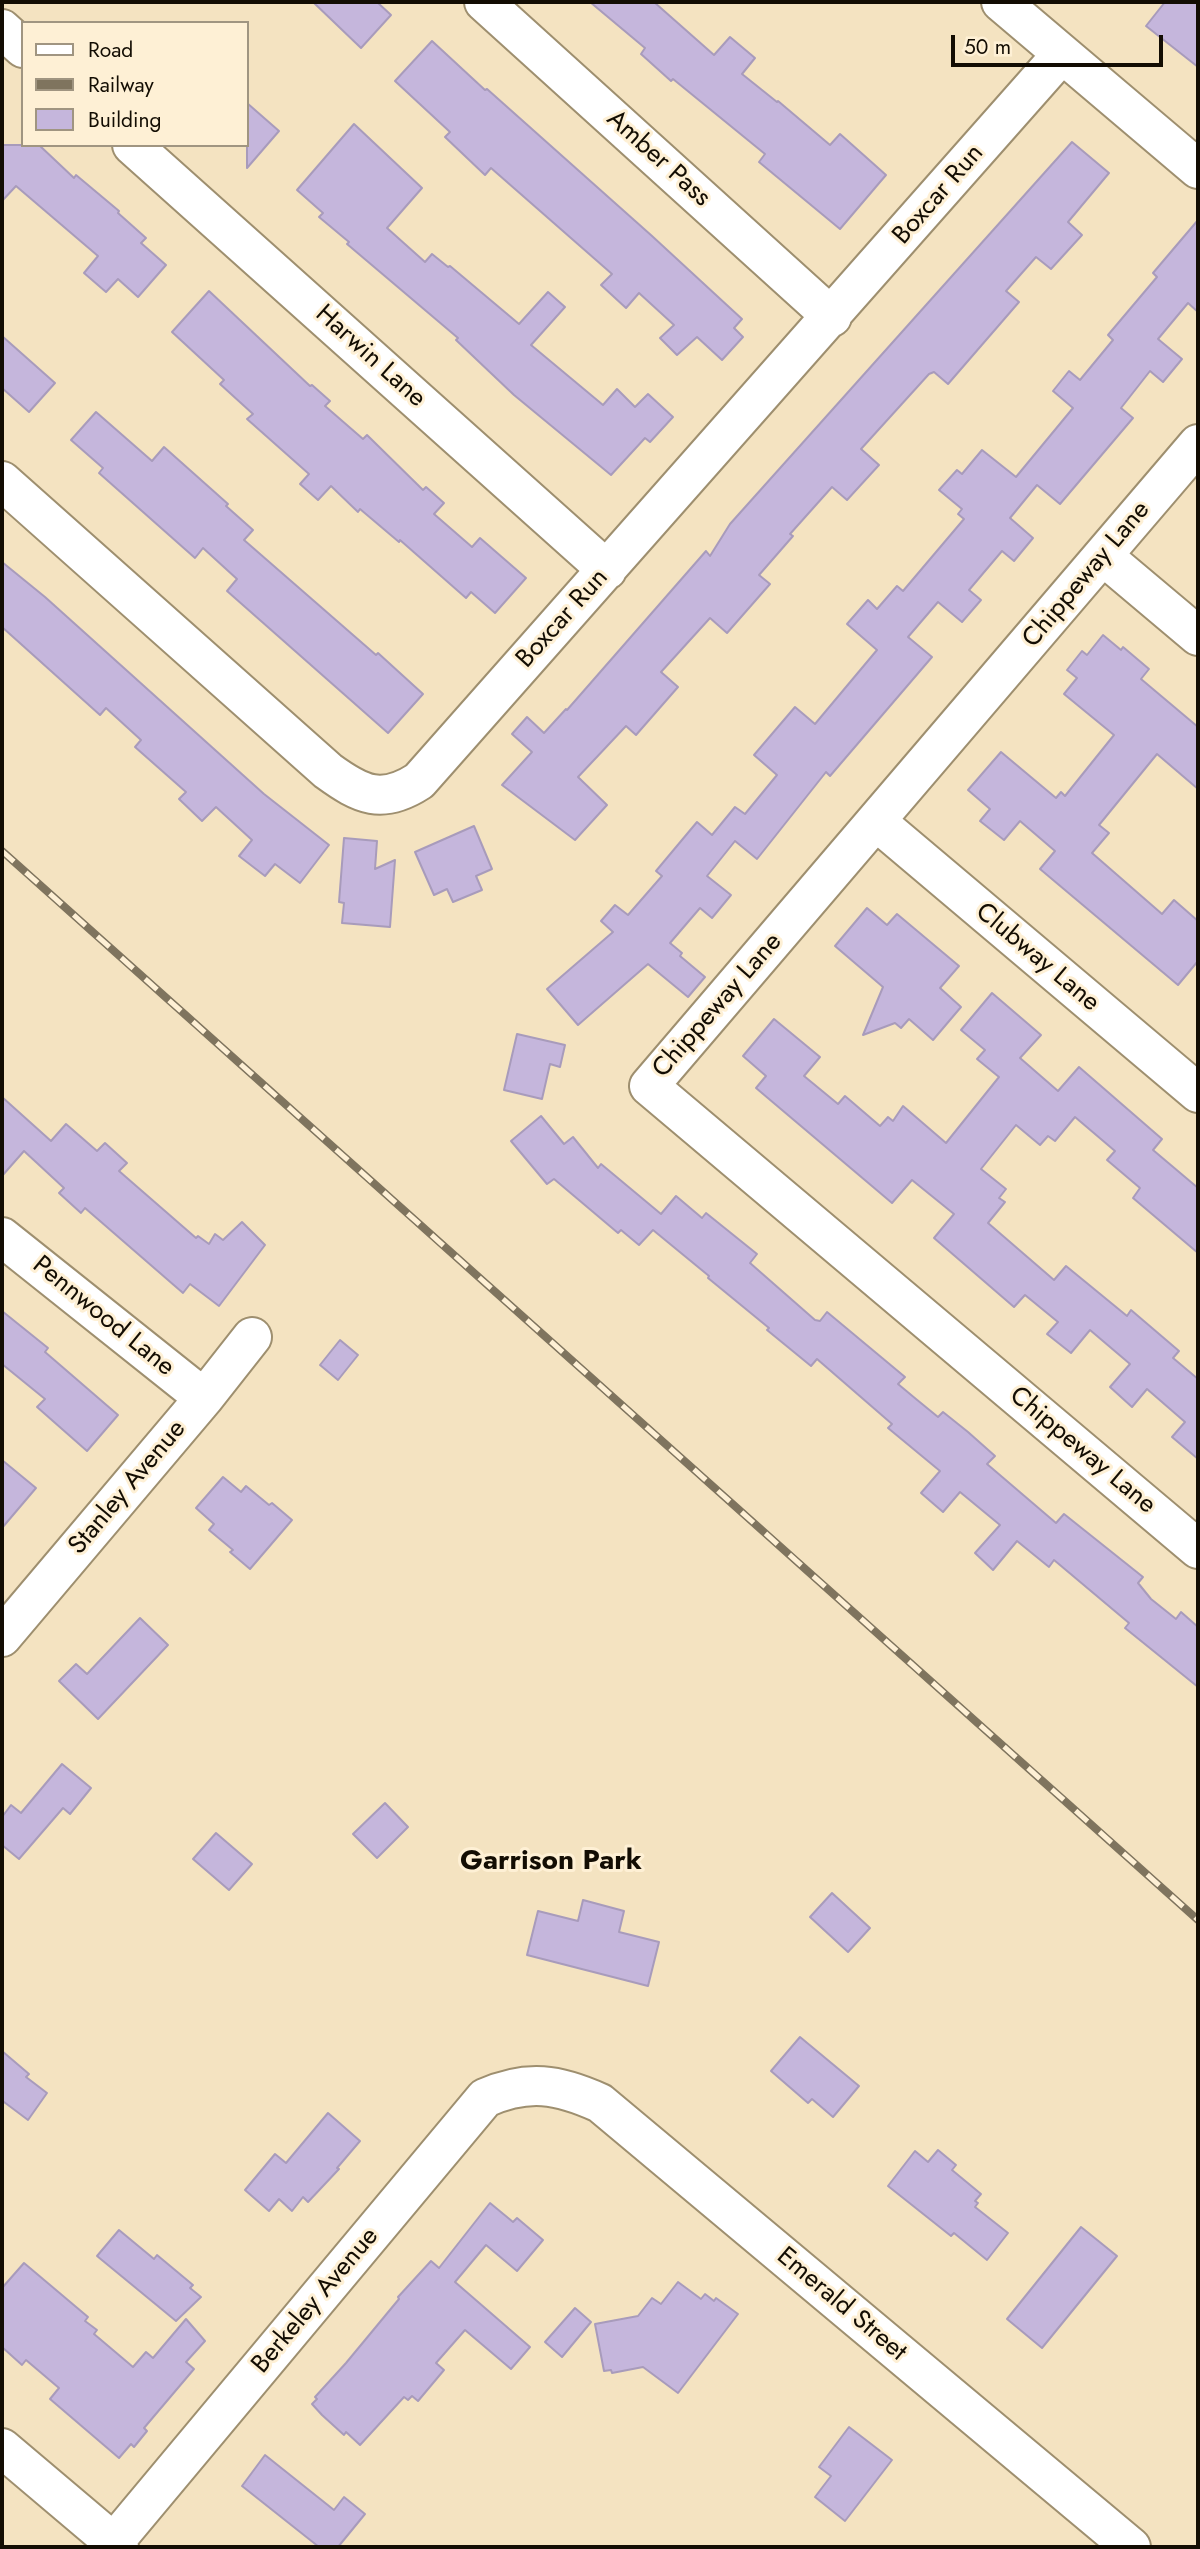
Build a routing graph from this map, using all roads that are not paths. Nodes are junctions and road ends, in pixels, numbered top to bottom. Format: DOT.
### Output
graph roads {
  1 [pos="484,2"];
  2 [pos="1001,2"];
  3 [pos="2,29"];
  4 [pos="21,46"];
  5 [pos="1062,54"];
  6 [pos="134,147"];
  7 [pos="1198,169"];
  8 [pos="832,317"];
  9 [pos="1198,444"];
  10 [pos="2,481"];
  11 [pos="1104,556"];
  12 [pos="607,570"];
  13 [pos="1198,636"];
  14 [pos="877,822"];
  15 [pos="1198,1093"];
  16 [pos="2,1237"];
  17 [pos="252,1337"];
  18 [pos="204,1398"];
  19 [pos="1198,1549"];
  20 [pos="2,1637"];
  21 [pos="539,2085"];
  22 [pos="2,2448"];
  23 [pos="114,2546"];
  24 [pos="1131,2547"];
  1 -- 8 [label="street, Amber Pass"];
  2 -- 5 [label="street"];
  3 -- 4 [label="street"];
  5 -- 7 [label="street"];
  5 -- 8 [label="street, Boxcar Run"];
  6 -- 12 [label="street, Harwin Lane"];
  8 -- 12 [label="street, Boxcar Run"];
  9 -- 11 [label="street, Chippeway Lane"];
  10 -- 12 [label="street, Boxcar Run"];
  11 -- 13 [label="street"];
  11 -- 14 [label="street, Chippeway Lane"];
  14 -- 15 [label="street, Clubway Lane"];
  14 -- 19 [label="street, Chippeway Lane"];
  16 -- 18 [label="street, Pennwood Lane"];
  17 -- 18 [label="street, Stanley Avenue"];
  18 -- 20 [label="street, Stanley Avenue"];
  21 -- 23 [label="street, Berkeley Avenue"];
  21 -- 24 [label="street, Emerald Street"];
  22 -- 23 [label="street"];
}
